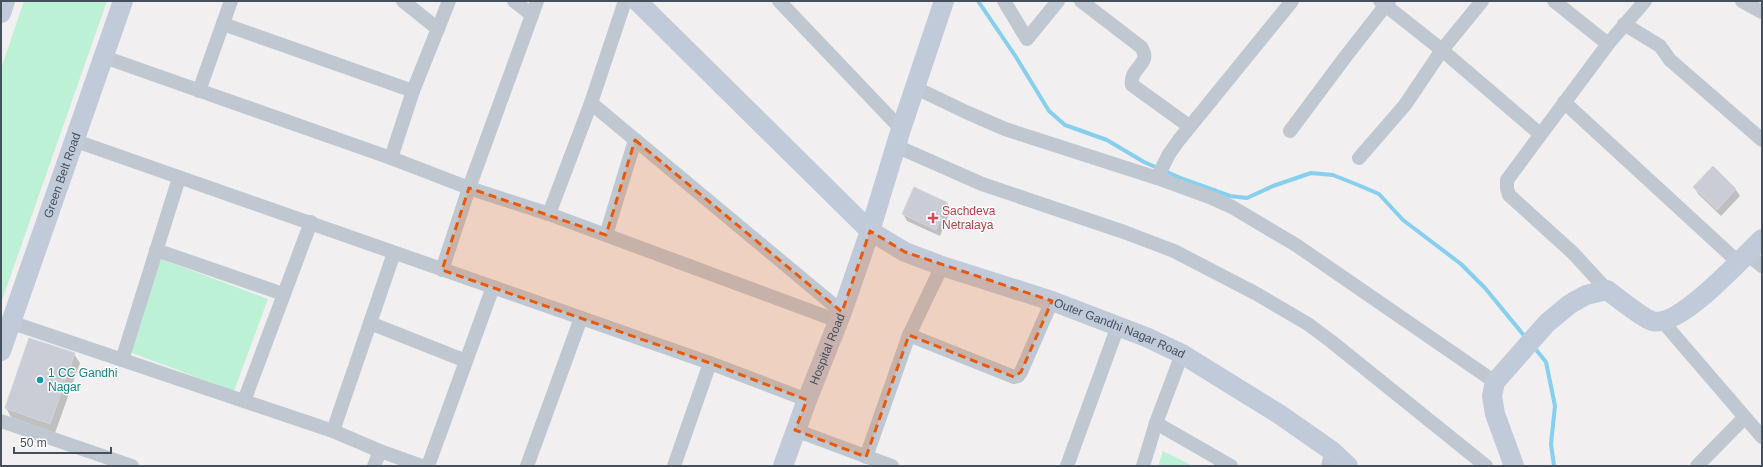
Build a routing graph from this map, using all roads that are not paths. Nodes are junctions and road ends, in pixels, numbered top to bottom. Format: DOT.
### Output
graph roads {
  1 [pos="5,1"];
  2 [pos="123,1"];
  3 [pos="232,1"];
  4 [pos="402,1"];
  5 [pos="449,1"];
  6 [pos="514,1"];
  7 [pos="537,1"];
  8 [pos="625,1"];
  9 [pos="637,1"];
  10 [pos="778,1"];
  11 [pos="944,1"];
  12 [pos="1004,1"];
  13 [pos="1058,1"];
  14 [pos="1081,1"];
  15 [pos="1292,1"];
  16 [pos="1482,1"];
  17 [pos="1645,1"];
  18 [pos="1742,1"];
  19 [pos="1384,2"];
  20 [pos="1563,4"];
  21 [pos="1762,12"];
  22 [pos="1,13"];
  23 [pos="532,15"];
  24 [pos="223,24"];
  25 [pos="1624,24"];
  26 [pos="438,29"];
  27 [pos="1608,44"];
  28 [pos="1442,50"];
  29 [pos="104,56"];
  30 [pos="916,88"];
  31 [pos="199,91"];
  32 [pos="413,91"];
  33 [pos="1564,102"];
  34 [pos="591,103"];
  35 [pos="1189,126"];
  36 [pos="1290,131"];
  37 [pos="1540,134"];
  38 [pos="898,138"];
  39 [pos="73,140"];
  40 [pos="635,140"];
  41 [pos="1762,140"];
  42 [pos="391,158"];
  43 [pos="1359,158"];
  44 [pos="1159,175"];
  45 [pos="179,178"];
  46 [pos="469,188"];
  47 [pos="549,214"];
  48 [pos="311,222"];
  49 [pos="870,231"];
  50 [pos="606,235"];
  51 [pos="1762,239"];
  52 [pos="156,250"];
  53 [pos="394,253"];
  54 [pos="1742,258"];
  55 [pos="942,266"];
  56 [pos="1762,266"];
  57 [pos="442,270"];
  58 [pos="493,286"];
  59 [pos="1607,290"];
  60 [pos="283,294"];
  61 [pos="1052,301"];
  62 [pos="840,316"];
  63 [pos="581,318"];
  64 [pos="10,322"];
  65 [pos="1663,322"];
  66 [pos="370,324"];
  67 [pos="1118,326"];
  68 [pos="909,335"];
  69 [pos="1,351"];
  70 [pos="1182,354"];
  71 [pos="122,360"];
  72 [pos="466,361"];
  73 [pos="710,363"];
  74 [pos="1495,382"];
  75 [pos="807,400"];
  76 [pos="244,401"];
  77 [pos="1744,418"];
  78 [pos="1,421"];
  79 [pos="1156,423"];
  80 [pos="795,430"];
  81 [pos="333,432"];
  82 [pos="1762,437"];
  83 [pos="380,451"];
  84 [pos="866,457"];
  85 [pos="1330,459"];
  86 [pos="132,466"];
  87 [pos="374,466"];
  88 [pos="422,466"];
  89 [pos="428,466"];
  90 [pos="529,466"];
  91 [pos="674,466"];
  92 [pos="783,466"];
  93 [pos="892,466"];
  94 [pos="1067,466"];
  95 [pos="1143,466"];
  96 [pos="1230,466"];
  97 [pos="1348,466"];
  98 [pos="1486,466"];
  99 [pos="1514,466"];
  100 [pos="1697,466"];
  1 -- 22 [label="street"];
  2 -- 29 [label="street, Green Belt Road"];
  3 -- 24 [label="street"];
  4 -- 26 [label="street"];
  5 -- 26 [label="street"];
  6 -- 23 [label="street"];
  7 -- 23 [label="street"];
  8 -- 34 [label="street"];
  9 -- 49 [label="street, Outer Gandhi Nagar Road"];
  10 -- 38 [label="street"];
  11 -- 30 [label="street, Hospital Road"];
  12 -- 13 [label="street"];
  14 -- 35 [label="street"];
  15 -- 35 [label="street"];
  16 -- 28 [label="street"];
  17 -- 25 [label="street"];
  18 -- 21 [label="street"];
  19 -- 28 [label="street"];
  19 -- 36 [label="street"];
  20 -- 27 [label="street"];
  23 -- 46 [label="street"];
  24 -- 31 [label="street"];
  24 -- 32 [label="street"];
  25 -- 27 [label="street"];
  25 -- 41 [label="street"];
  26 -- 32 [label="street"];
  27 -- 33 [label="street"];
  28 -- 37 [label="street"];
  28 -- 43 [label="street"];
  29 -- 31 [label="street"];
  29 -- 39 [label="street, Green Belt Road"];
  30 -- 38 [label="street, Hospital Road"];
  30 -- 44 [label="street"];
  31 -- 42 [label="street"];
  32 -- 42 [label="street"];
  33 -- 37 [label="street"];
  33 -- 54 [label="street"];
  34 -- 40 [label="street"];
  34 -- 47 [label="street"];
  35 -- 44 [label="street"];
  37 -- 59 [label="street"];
  38 -- 49 [label="street, Hospital Road"];
  38 -- 98 [label="street"];
  39 -- 45 [label="street"];
  39 -- 64 [label="street, Green Belt Road"];
  40 -- 50 [label="street"];
  40 -- 62 [label="street"];
  42 -- 46 [label="street"];
  44 -- 74 [label="street"];
  45 -- 48 [label="street"];
  45 -- 52 [label="street"];
  46 -- 47 [label="street"];
  46 -- 57 [label="street"];
  47 -- 50 [label="street"];
  48 -- 53 [label="street"];
  48 -- 60 [label="street"];
  49 -- 55 [label="street, Outer Gandhi Nagar Road"];
  49 -- 62 [label="street, Hospital Road"];
  50 -- 62 [label="street"];
  51 -- 54 [label="street"];
  52 -- 60 [label="street"];
  52 -- 71 [label="street"];
  53 -- 57 [label="street"];
  53 -- 66 [label="street"];
  54 -- 56 [label="street"];
  54 -- 65 [label="street"];
  55 -- 61 [label="street, Outer Gandhi Nagar Road"];
  55 -- 68 [label="street"];
  57 -- 58 [label="street"];
  58 -- 63 [label="street"];
  58 -- 72 [label="street"];
  59 -- 65 [label="street"];
  59 -- 74 [label="street"];
  60 -- 76 [label="street"];
  61 -- 67 [label="street, Outer Gandhi Nagar Road"];
  61 -- 68 [label="street"];
  62 -- 75 [label="street, Hospital Road"];
  63 -- 73 [label="street"];
  63 -- 90 [label="street"];
  64 -- 69 [label="street, Green Belt Road"];
  64 -- 71 [label="street"];
  65 -- 77 [label="street"];
  66 -- 72 [label="street"];
  66 -- 81 [label="street"];
  67 -- 70 [label="street, Outer Gandhi Nagar Road"];
  67 -- 94 [label="street"];
  68 -- 84 [label="street"];
  70 -- 79 [label="street"];
  70 -- 85 [label="street, Outer Gandhi Nagar Road"];
  71 -- 76 [label="street"];
  72 -- 89 [label="street"];
  73 -- 75 [label="street"];
  73 -- 91 [label="street"];
  74 -- 99 [label="street"];
  75 -- 80 [label="street, Hospital Road"];
  76 -- 81 [label="street"];
  77 -- 82 [label="street"];
  77 -- 100 [label="street"];
  78 -- 86 [label="street"];
  79 -- 95 [label="street"];
  79 -- 96 [label="street"];
  80 -- 84 [label="street"];
  80 -- 92 [label="street, Hospital Road"];
  81 -- 83 [label="street"];
  83 -- 87 [label="street"];
  83 -- 88 [label="street"];
  84 -- 93 [label="street"];
  85 -- 97 [label="street, Outer Gandhi Nagar Road"];
}
